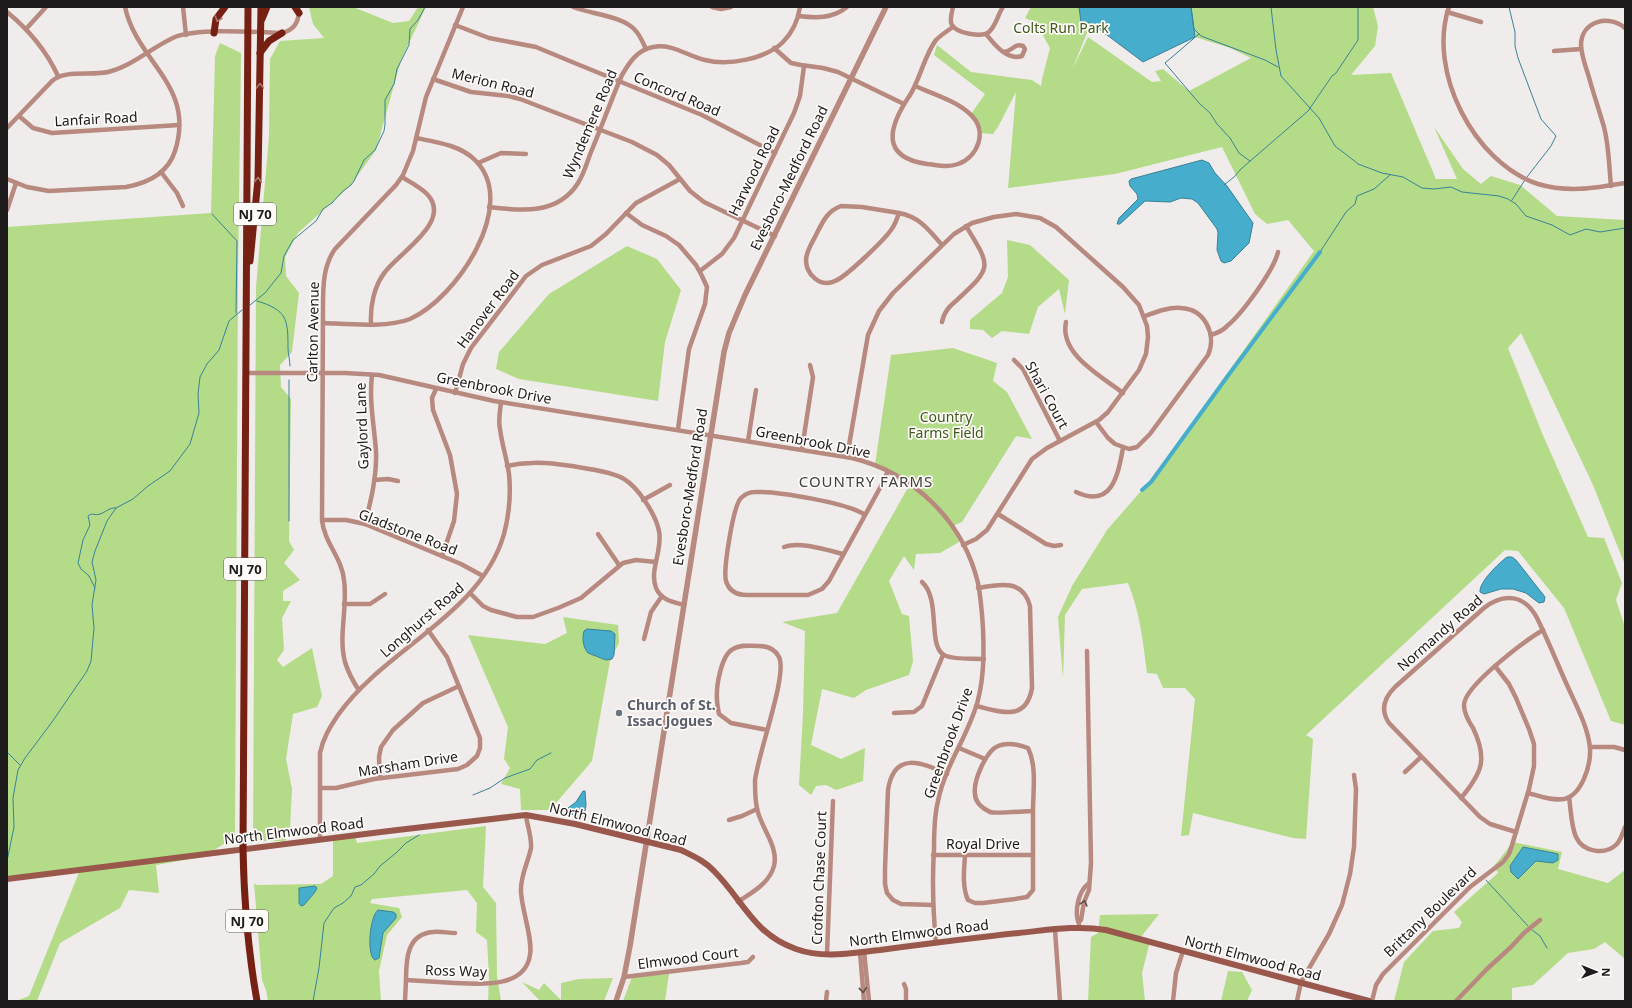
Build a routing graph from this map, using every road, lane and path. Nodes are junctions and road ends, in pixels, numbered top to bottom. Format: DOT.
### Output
graph roads {
  1 [pos="46,7"];
  2 [pos="125,7"];
  3 [pos="184,7"];
  4 [pos="225,7"];
  5 [pos="248,7"];
  6 [pos="260,7"];
  7 [pos="267,7"];
  8 [pos="463,7"];
  9 [pos="573,7"];
  10 [pos="712,7"];
  11 [pos="731,7"];
  12 [pos="800,7"];
  13 [pos="847,7"];
  14 [pos="886,7"];
  15 [pos="953,7"];
  16 [pos="1003,7"];
  17 [pos="1449,7"];
  18 [pos="297,9"];
  19 [pos="7,12"];
  20 [pos="1447,12"];
  21 [pos="798,16"];
  22 [pos="1481,22"];
  23 [pos="455,25"];
  24 [pos="953,27"];
  25 [pos="1625,28"];
  26 [pos="26,29"];
  27 [pos="260,29"];
  28 [pos="214,32"];
  29 [pos="248,32"];
  30 [pos="282,33"];
  31 [pos="986,34"];
  32 [pos="186,35"];
  33 [pos="774,48"];
  34 [pos="1582,48"];
  35 [pos="646,49"];
  36 [pos="1554,51"];
  37 [pos="1004,52"];
  38 [pos="147,53"];
  39 [pos="260,53"];
  40 [pos="804,66"];
  41 [pos="58,76"];
  42 [pos="433,78"];
  43 [pos="852,78"];
  44 [pos="619,82"];
  45 [pos="915,86"];
  46 [pos="904,104"];
  47 [pos="19,116"];
  48 [pos="179,126"];
  49 [pos="7,128"];
  50 [pos="599,130"];
  51 [pos="416,138"];
  52 [pos="526,154"];
  53 [pos="775,154"];
  54 [pos="478,163"];
  55 [pos="161,172"];
  56 [pos="402,177"];
  57 [pos="7,179"];
  58 [pos="680,179"];
  59 [pos="16,183"];
  60 [pos="1625,183"];
  61 [pos="1611,186"];
  62 [pos="183,206"];
  63 [pos="489,207"];
  64 [pos="7,210"];
  65 [pos="626,213"];
  66 [pos="899,213"];
  67 [pos="742,220"];
  68 [pos="966,226"];
  69 [pos="775,236"];
  70 [pos="942,245"];
  71 [pos="1278,252"];
  72 [pos="700,271"];
  73 [pos="247,305"];
  74 [pos="1145,316"];
  75 [pos="942,322"];
  76 [pos="1066,322"];
  77 [pos="323,323"];
  78 [pos="371,324"];
  79 [pos="1211,335"];
  80 [pos="1014,360"];
  81 [pos="810,365"];
  82 [pos="246,373"];
  83 [pos="323,374"];
  84 [pos="372,374"];
  85 [pos="436,389"];
  86 [pos="756,390"];
  87 [pos="1123,392"];
  88 [pos="455,393"];
  89 [pos="501,402"];
  90 [pos="1096,422"];
  91 [pos="678,429"];
  92 [pos="710,435"];
  93 [pos="748,441"];
  94 [pos="1060,441"];
  95 [pos="1123,448"];
  96 [pos="802,450"];
  97 [pos="847,457"];
  98 [pos="508,466"];
  99 [pos="888,471"];
  100 [pos="374,480"];
  101 [pos="398,481"];
  102 [pos="670,485"];
  103 [pos="1076,492"];
  104 [pos="643,500"];
  105 [pos="998,514"];
  106 [pos="865,515"];
  107 [pos="322,520"];
  108 [pos="365,524"];
  109 [pos="598,534"];
  110 [pos="963,545"];
  111 [pos="1061,545"];
  112 [pos="784,547"];
  113 [pos="843,554"];
  114 [pos="442,556"];
  115 [pos="656,562"];
  116 [pos="619,565"];
  117 [pos="483,576"];
  118 [pos="922,582"];
  119 [pos="978,588"];
  120 [pos="385,594"];
  121 [pos="470,594"];
  122 [pos="662,596"];
  123 [pos="344,604"];
  124 [pos="684,605"];
  125 [pos="428,630"];
  126 [pos="1543,630"];
  127 [pos="644,639"];
  128 [pos="1087,651"];
  129 [pos="943,655"];
  130 [pos="984,659"];
  131 [pos="1495,666"];
  132 [pos="459,686"];
  133 [pos="358,690"];
  134 [pos="976,706"];
  135 [pos="894,713"];
  136 [pos="767,730"];
  137 [pos="1590,747"];
  138 [pos="959,748"];
  139 [pos="1625,750"];
  140 [pos="1421,757"];
  141 [pos="985,759"];
  142 [pos="1405,772"];
  143 [pos="947,774"];
  144 [pos="1354,775"];
  145 [pos="380,778"];
  146 [pos="320,788"];
  147 [pos="1528,793"];
  148 [pos="1570,797"];
  149 [pos="1461,798"];
  150 [pos="833,801"];
  151 [pos="756,808"];
  152 [pos="1033,811"];
  153 [pos="526,815"];
  154 [pos="729,820"];
  155 [pos="1625,827"];
  156 [pos="1516,832"];
  157 [pos="320,840"];
  158 [pos="647,842"];
  159 [pos="243,849"];
  160 [pos="933,855"];
  161 [pos="1033,855"];
  162 [pos="965,856"];
  163 [pos="7,879"];
  164 [pos="738,902"];
  165 [pos="933,905"];
  166 [pos="1540,920"];
  167 [pos="1079,925"];
  168 [pos="1055,930"];
  169 [pos="455,933"];
  170 [pos="936,942"];
  171 [pos="862,951"];
  172 [pos="1183,951"];
  173 [pos="827,954"];
  174 [pos="753,958"];
  175 [pos="624,977"];
  176 [pos="406,980"];
  177 [pos="1301,982"];
  178 [pos="904,984"];
  179 [pos="827,992"];
  180 [pos="257,1001"];
  181 [pos="405,1001"];
  182 [pos="616,1001"];
  183 [pos="826,1001"];
  184 [pos="864,1001"];
  185 [pos="870,1001"];
  186 [pos="906,1001"];
  187 [pos="1060,1001"];
  188 [pos="1173,1001"];
  189 [pos="1297,1001"];
  190 [pos="1368,1001"];
  191 [pos="1372,1001"];
  192 [pos="1456,1001"];
  1 -- 26 [label="street"];
  2 -- 38 [label="street"];
  3 -- 32 [label="street"];
  4 -- 28 [label="highway, one-way"];
  5 -- 29 [label="highway, NJ 70"];
  6 -- 27 [label="highway, NJ 70"];
  7 -- 27 [label="highway"];
  8 -- 23 [label="street, Carlton Avenue"];
  9 -- 35 [label="street"];
  10 -- 11 [label="street"];
  12 -- 21 [label="street"];
  13 -- 21 [label="street"];
  14 -- 43 [label="street, Evesboro-Medford Road"];
  15 -- 24 [label="street"];
  16 -- 31 [label="street"];
  17 -- 20 [label="street"];
  18 -- 30 [label="street"];
  19 -- 26 [label="street"];
  20 -- 22 [label="street"];
  20 -- 61 [label="street"];
  21 -- 33 [label="street"];
  23 -- 42 [label="street, Carlton Avenue"];
  23 -- 44 [label="street, Concord Road"];
  24 -- 31 [label="street"];
  24 -- 45 [label="street"];
  25 -- 34 [label="street"];
  26 -- 41 [label="street"];
  27 -- 29 [label="street"];
  27 -- 30 [label="street"];
  27 -- 39 [label="highway, NJ 70"];
  28 -- 29 [label="street"];
  28 -- 32 [label="street"];
  29 -- 73 [label="highway, NJ 70"];
  30 -- 39 [label="highway"];
  31 -- 37 [label="street"];
  32 -- 38 [label="street"];
  33 -- 35 [label="street"];
  33 -- 40 [label="street"];
  34 -- 36 [label="street"];
  34 -- 61 [label="street"];
  35 -- 44 [label="street, Wyndemere Road"];
  38 -- 41 [label="street"];
  38 -- 48 [label="street"];
  73 -- 39 [label="highway, NJ 70, one-way"];
  40 -- 43 [label="street"];
  40 -- 53 [label="street, Harwood Road"];
  41 -- 47 [label="street"];
  42 -- 50 [label="street, Merion Road"];
  42 -- 51 [label="street, Carlton Avenue"];
  43 -- 46 [label="street"];
  43 -- 69 [label="street, Evesboro-Medford Road"];
  44 -- 50 [label="street, Wyndemere Road"];
  44 -- 53 [label="street, Concord Road"];
  45 -- 46 [label="street"];
  45 -- 46 [label="street"];
  47 -- 48 [label="street, Lanfair Road"];
  47 -- 49 [label="street"];
  48 -- 55 [label="street"];
  50 -- 58 [label="street, Merion Road"];
  50 -- 63 [label="street, Wyndemere Road"];
  51 -- 54 [label="street"];
  51 -- 56 [label="street, Carlton Avenue"];
  52 -- 54 [label="street"];
  53 -- 67 [label="street, Harwood Road"];
  54 -- 63 [label="street"];
  55 -- 59 [label="street"];
  55 -- 62 [label="street"];
  56 -- 77 [label="street, Carlton Avenue"];
  56 -- 78 [label="street"];
  57 -- 59 [label="street"];
  58 -- 65 [label="street, Hanover Road"];
  58 -- 67 [label="street, Merion Road"];
  59 -- 64 [label="street"];
  60 -- 61 [label="street"];
  63 -- 78 [label="street"];
  65 -- 72 [label="street"];
  65 -- 88 [label="street, Hanover Road"];
  66 -- 66 [label="street"];
  66 -- 70 [label="street"];
  67 -- 69 [label="street, Merion Road"];
  67 -- 72 [label="street, Harwood Road"];
  68 -- 70 [label="street"];
  68 -- 74 [label="street"];
  68 -- 75 [label="street"];
  69 -- 92 [label="street, Evesboro-Medford Road"];
  70 -- 97 [label="street"];
  71 -- 79 [label="street"];
  72 -- 91 [label="street"];
  73 -- 82 [label="highway, NJ 70"];
  74 -- 79 [label="street"];
  74 -- 87 [label="street"];
  76 -- 87 [label="street"];
  77 -- 78 [label="street"];
  77 -- 83 [label="street, Carlton Avenue"];
  79 -- 95 [label="street"];
  80 -- 94 [label="street, Shari Court"];
  81 -- 96 [label="street"];
  82 -- 83 [label="street, Greenbrook Drive"];
  82 -- 159 [label="highway, NJ 70"];
  83 -- 84 [label="street, Greenbrook Drive"];
  83 -- 107 [label="street, Carlton Avenue"];
  84 -- 85 [label="street, Greenbrook Drive"];
  84 -- 100 [label="street, Gaylord Lane"];
  85 -- 88 [label="street, Greenbrook Drive"];
  85 -- 114 [label="street"];
  86 -- 93 [label="street"];
  87 -- 90 [label="street"];
  88 -- 89 [label="street, Greenbrook Drive"];
  89 -- 91 [label="street, Greenbrook Drive"];
  89 -- 98 [label="street, Longhurst Road"];
  90 -- 94 [label="street"];
  90 -- 95 [label="street"];
  91 -- 92 [label="street, Greenbrook Drive"];
  92 -- 93 [label="street, Greenbrook Drive"];
  92 -- 124 [label="street, Evesboro-Medford Road"];
  93 -- 96 [label="street, Greenbrook Drive"];
  94 -- 105 [label="street"];
  95 -- 103 [label="street"];
  96 -- 97 [label="street, Greenbrook Drive"];
  97 -- 99 [label="street, Greenbrook Drive"];
  98 -- 104 [label="street"];
  98 -- 117 [label="street, Longhurst Road"];
  99 -- 106 [label="street"];
  99 -- 110 [label="street, Greenbrook Drive"];
  100 -- 101 [label="street"];
  100 -- 108 [label="street, Gaylord Lane"];
  102 -- 104 [label="street"];
  104 -- 115 [label="street"];
  105 -- 110 [label="street"];
  105 -- 111 [label="street"];
  106 -- 113 [label="street"];
  106 -- 113 [label="street"];
  107 -- 108 [label="street, Gladstone Road"];
  107 -- 123 [label="street, Carlton Avenue"];
  108 -- 114 [label="street, Gladstone Road"];
  109 -- 116 [label="street"];
  110 -- 119 [label="street, Greenbrook Drive"];
  112 -- 113 [label="street"];
  114 -- 117 [label="street, Gladstone Road"];
  115 -- 116 [label="street"];
  115 -- 122 [label="street"];
  116 -- 121 [label="street"];
  117 -- 121 [label="street, Longhurst Road"];
  118 -- 129 [label="street"];
  119 -- 130 [label="street, Greenbrook Drive"];
  119 -- 134 [label="street"];
  120 -- 123 [label="street"];
  121 -- 125 [label="street, Longhurst Road"];
  122 -- 124 [label="street"];
  122 -- 127 [label="street"];
  123 -- 133 [label="street, Carlton Avenue"];
  124 -- 158 [label="street, Evesboro-Medford Road"];
  125 -- 132 [label="street, Marsham Drive"];
  125 -- 133 [label="street, Longhurst Road"];
  126 -- 131 [label="street"];
  126 -- 137 [label="street, Normandy Road"];
  126 -- 140 [label="street, Normandy Road"];
  128 -- 167 [label="street"];
  129 -- 130 [label="street"];
  129 -- 135 [label="street"];
  130 -- 134 [label="street, Greenbrook Drive"];
  131 -- 147 [label="street, Brittany Boulevard"];
  131 -- 149 [label="street"];
  132 -- 145 [label="street"];
  132 -- 145 [label="street, Marsham Drive"];
  133 -- 146 [label="street, Longhurst Road"];
  134 -- 138 [label="street, Greenbrook Drive"];
  136 -- 136 [label="street"];
  136 -- 151 [label="street"];
  137 -- 139 [label="street"];
  137 -- 148 [label="street, Normandy Road"];
  138 -- 141 [label="street"];
  138 -- 143 [label="street, Greenbrook Drive"];
  140 -- 142 [label="street"];
  140 -- 149 [label="street, Normandy Road"];
  141 -- 152 [label="street"];
  141 -- 152 [label="street"];
  143 -- 160 [label="street, Greenbrook Drive"];
  143 -- 165 [label="street"];
  144 -- 177 [label="street"];
  145 -- 146 [label="street, Marsham Drive"];
  146 -- 157 [label="street, Longhurst Road"];
  147 -- 148 [label="street"];
  147 -- 156 [label="street, Brittany Boulevard"];
  148 -- 155 [label="street"];
  149 -- 156 [label="street, Normandy Road"];
  150 -- 173 [label="street, Crofton Chase Court"];
  151 -- 154 [label="street"];
  151 -- 164 [label="street"];
  152 -- 161 [label="street"];
  153 -- 157 [label="main road, North Elmwood Road"];
  153 -- 158 [label="main road, North Elmwood Road"];
  153 -- 176 [label="street, Ross Way"];
  156 -- 191 [label="street, Brittany Boulevard"];
  157 -- 159 [label="main road, North Elmwood Road"];
  158 -- 164 [label="main road, North Elmwood Road"];
  158 -- 175 [label="street, Evesboro-Medford Road"];
  159 -- 163 [label="main road, North Elmwood Road"];
  159 -- 180 [label="highway, NJ 70"];
  160 -- 162 [label="street, Royal Drive"];
  160 -- 165 [label="street, Greenbrook Drive"];
  161 -- 162 [label="street, Royal Drive"];
  161 -- 162 [label="street"];
  164 -- 173 [label="main road, North Elmwood Road"];
  165 -- 170 [label="street, Greenbrook Drive"];
  166 -- 192 [label="street"];
  167 -- 168 [label="main road, North Elmwood Road"];
  167 -- 172 [label="main road, North Elmwood Road"];
  168 -- 170 [label="main road, North Elmwood Road"];
  168 -- 187 [label="street"];
  169 -- 176 [label="street, Ross Way"];
  170 -- 171 [label="main road, North Elmwood Road"];
  171 -- 173 [label="main road, North Elmwood Road"];
  171 -- 184 [label="street, one-way"];
  171 -- 185 [label="street"];
  172 -- 177 [label="main road, North Elmwood Road"];
  172 -- 188 [label="street"];
  174 -- 175 [label="street, Elmwood Court"];
  175 -- 182 [label="street, Evesboro-Medford Road"];
  176 -- 181 [label="street"];
  177 -- 189 [label="street"];
  177 -- 190 [label="main road, North Elmwood Road"];
  178 -- 186 [label="street"];
  179 -- 183 [label="street"];
}
